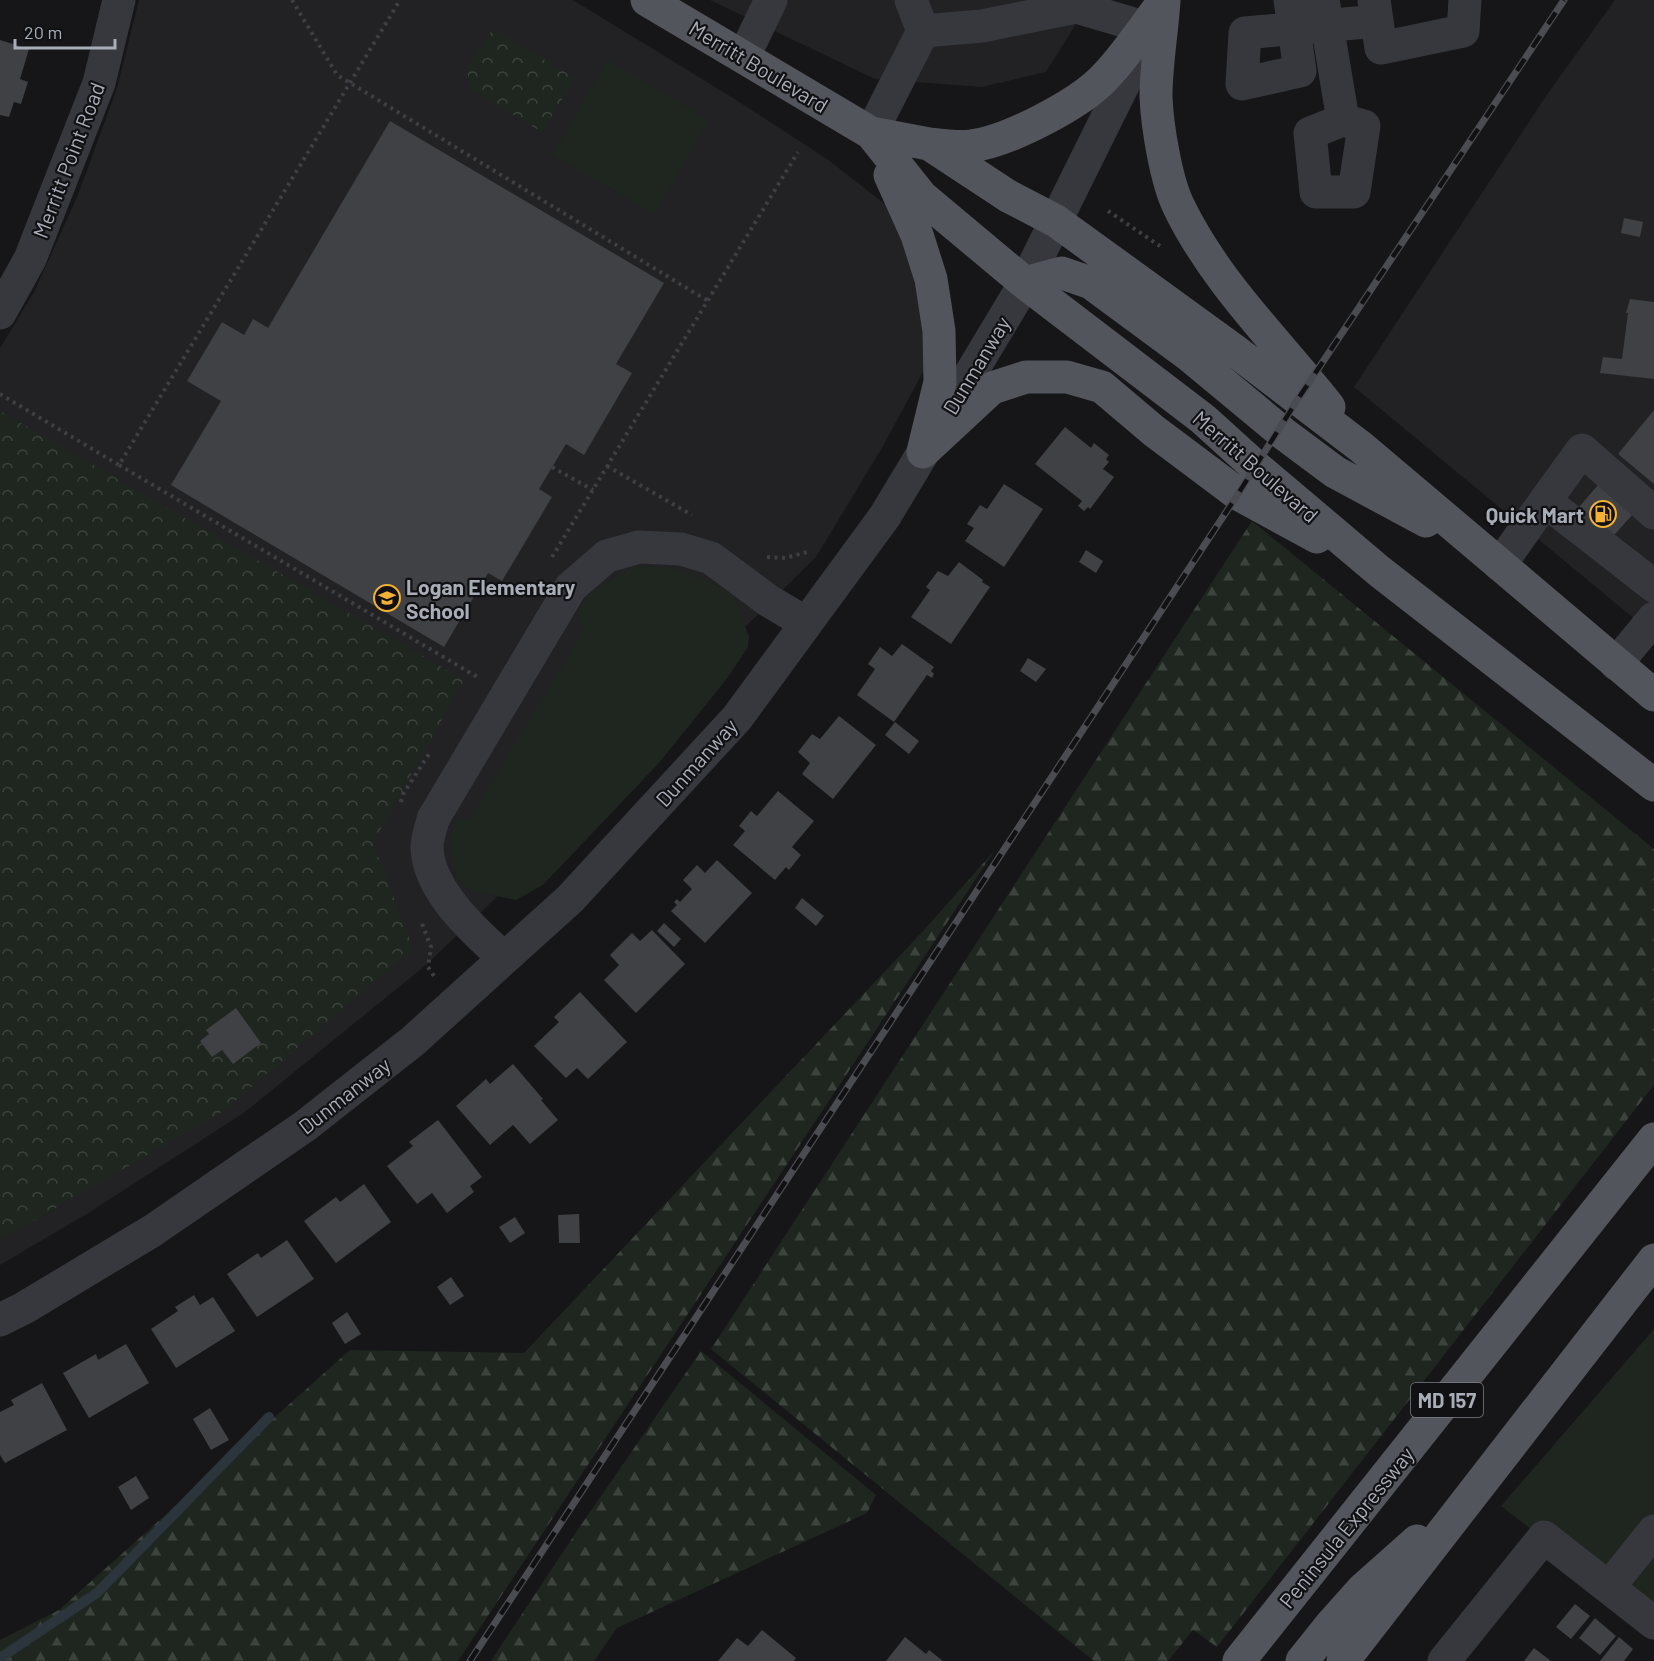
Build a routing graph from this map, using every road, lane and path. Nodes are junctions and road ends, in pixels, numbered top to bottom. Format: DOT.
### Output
graph roads {
  1 [pos="118,0"];
  2 [pos="292,0"];
  3 [pos="400,0"];
  4 [pos="647,0"];
  5 [pos="771,0"];
  6 [pos="911,0"];
  7 [pos="1165,0"];
  8 [pos="1465,0"];
  9 [pos="1375,11"];
  10 [pos="987,13"];
  11 [pos="1325,13"];
  12 [pos="1282,15"];
  13 [pos="1144,27"];
  14 [pos="923,31"];
  15 [pos="744,56"];
  16 [pos="350,83"];
  17 [pos="1342,120"];
  18 [pos="871,133"];
  19 [pos="929,144"];
  20 [pos="1108,211"];
  21 [pos="1056,221"];
  22 [pos="1162,248"];
  23 [pos="1025,284"];
  24 [pos="708,301"];
  25 [pos="0,313"];
  26 [pos="0,394"];
  27 [pos="1360,447"];
  28 [pos="923,452"];
  29 [pos="119,465"];
  30 [pos="552,467"];
  31 [pos="593,490"];
  32 [pos="1545,501"];
  33 [pos="1654,513"];
  34 [pos="1492,558"];
  35 [pos="1379,571"];
  36 [pos="1649,571"];
  37 [pos="1654,618"];
  38 [pos="806,623"];
  39 [pos="1616,664"];
  40 [pos="478,678"];
  41 [pos="1654,695"];
  42 [pos="1653,785"];
  43 [pos="504,958"];
  44 [pos="1650,1141"];
  45 [pos="1654,1260"];
  46 [pos="0,1320"];
  47 [pos="1478,1486"];
  48 [pos="1654,1531"];
  49 [pos="1609,1587"];
  50 [pos="1654,1623"];
  51 [pos="1239,1661"];
  52 [pos="1302,1661"];
  53 [pos="1342,1661"];
  54 [pos="1444,1661"];
  1 -- 25 [label="street, Merritt Point Road"];
  2 -- 16 [label="path"];
  3 -- 16 [label="path"];
  4 -- 15 [label="main road, Merritt Boulevard"];
  5 -- 15 [label="street"];
  6 -- 14 [label="street"];
  7 -- 13 [label="main road"];
  7 -- 21 [label="street, Dunmanway"];
  7 -- 27 [label="main road"];
  8 -- 9 [label="street"];
  9 -- 11 [label="street"];
  10 -- 13 [label="street"];
  10 -- 14 [label="street"];
  11 -- 12 [label="street"];
  11 -- 17 [label="street"];
  13 -- 19 [label="main road"];
  14 -- 18 [label="street"];
  15 -- 18 [label="main road, Merritt Boulevard"];
  16 -- 24 [label="path"];
  16 -- 29 [label="path"];
  18 -- 19 [label="main road, Merritt Boulevard"];
  18 -- 23 [label="main road, Merritt Boulevard"];
  18 -- 28 [label="main road"];
  19 -- 21 [label="main road, Merritt Boulevard"];
  20 -- 22 [label="path"];
  21 -- 23 [label="street, Dunmanway"];
  21 -- 27 [label="main road, Merritt Boulevard"];
  23 -- 28 [label="street, Dunmanway"];
  23 -- 34 [label="main road"];
  23 -- 35 [label="main road, Merritt Boulevard"];
  26 -- 29 [label="path"];
  27 -- 34 [label="main road, Merritt Boulevard"];
  28 -- 35 [label="main road"];
  28 -- 38 [label="street, Dunmanway"];
  29 -- 40 [label="path"];
  30 -- 31 [label="path"];
  32 -- 33 [label="street"];
  32 -- 34 [label="street"];
  32 -- 36 [label="street"];
  34 -- 39 [label="main road, Merritt Boulevard"];
  35 -- 42 [label="main road, Merritt Boulevard"];
  37 -- 39 [label="street"];
  38 -- 43 [label="street, Dunmanway"];
  38 -- 43 [label="street"];
  39 -- 41 [label="main road, Merritt Boulevard"];
  43 -- 46 [label="street, Dunmanway"];
  44 -- 51 [label="main road, Peninsula Expressway / MD 157"];
  45 -- 47 [label="main road"];
  47 -- 52 [label="main road"];
  47 -- 53 [label="main road"];
  48 -- 49 [label="street"];
  49 -- 50 [label="street"];
  49 -- 54 [label="street"];
}
